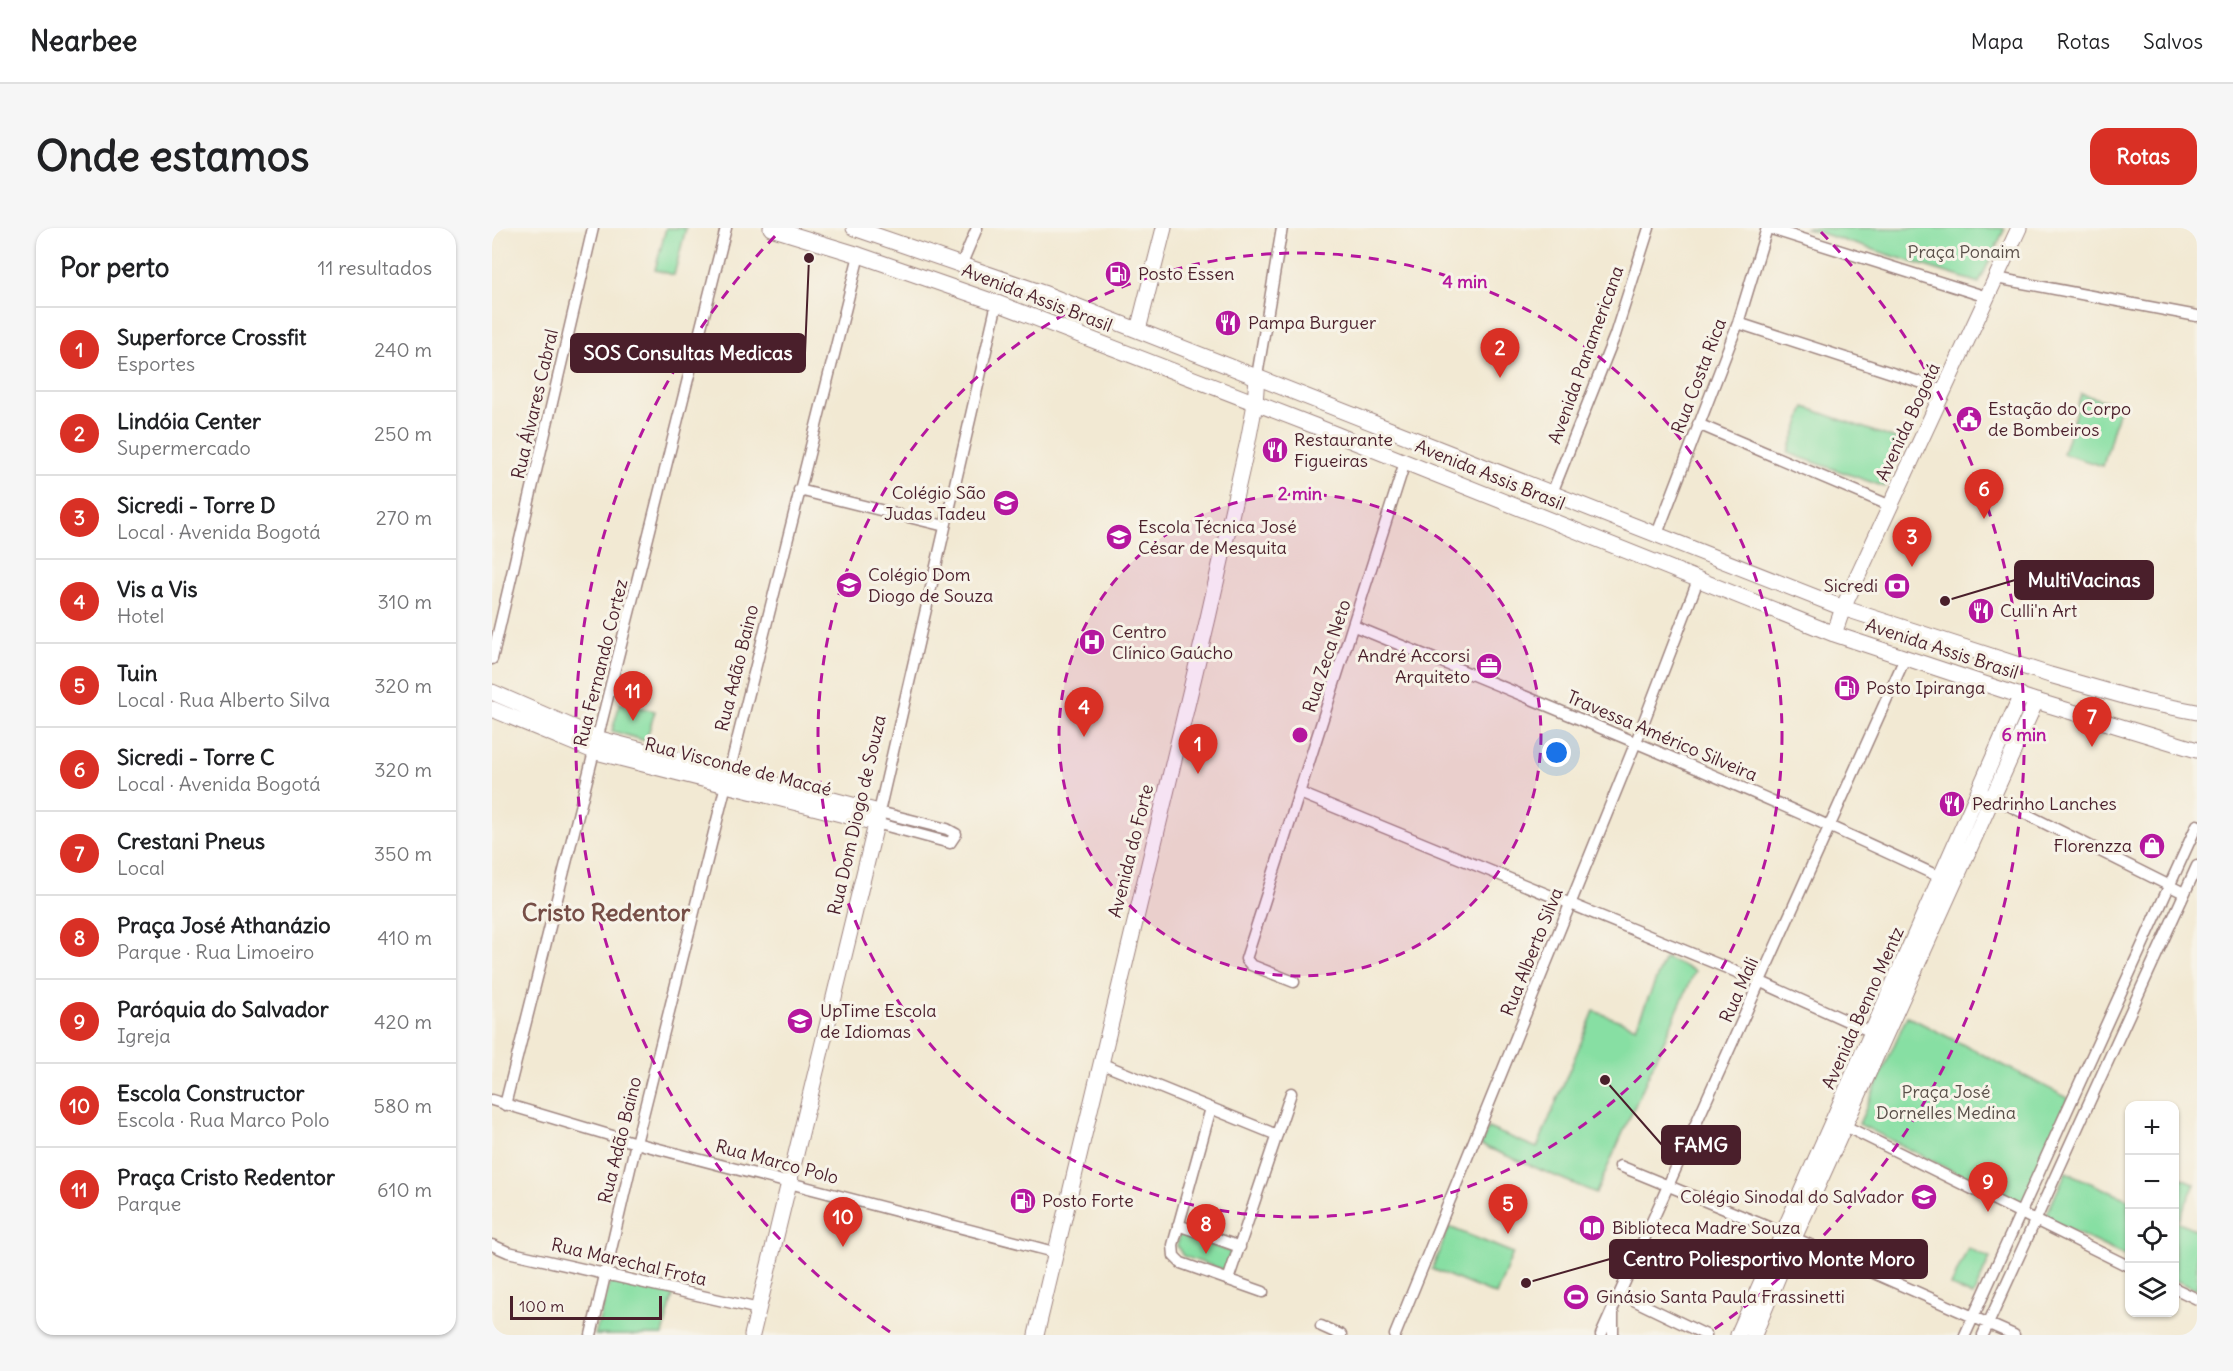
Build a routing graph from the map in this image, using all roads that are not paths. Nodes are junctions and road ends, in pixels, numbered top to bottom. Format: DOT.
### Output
graph roads {
  1 [pos="593,228"];
  2 [pos="726,228"];
  3 [pos="771,228"];
  4 [pos="854,228"];
  5 [pos="977,228"];
  6 [pos="1164,228"];
  7 [pos="1282,228"];
  8 [pos="1649,228"];
  9 [pos="1767,228"];
  10 [pos="2019,228"];
  11 [pos="821,235"];
  12 [pos="859,255"];
  13 [pos="962,263"];
  14 [pos="1996,278"];
  15 [pos="1987,297"];
  16 [pos="997,303"];
  17 [pos="2197,316"];
  18 [pos="1738,323"];
  19 [pos="1138,330"];
  20 [pos="1257,376"];
  21 [pos="1944,390"];
  22 [pos="1255,404"];
  23 [pos="1698,424"];
  24 [pos="1405,462"];
  25 [pos="799,490"];
  26 [pos="1552,493"];
  27 [pos="1891,506"];
  28 [pos="945,526"];
  29 [pos="1657,534"];
  30 [pos="1698,580"];
  31 [pos="1843,608"];
  32 [pos="1354,626"];
  33 [pos="1834,634"];
  34 [pos="1905,658"];
  35 [pos="492,659"];
  36 [pos="492,692"];
  37 [pos="2021,695"];
  38 [pos="2036,701"];
  39 [pos="492,709"];
  40 [pos="2197,712"];
  41 [pos="509,717"];
  42 [pos="492,721"];
  43 [pos="1636,742"];
  44 [pos="598,745"];
  45 [pos="2197,750"];
  46 [pos="727,778"];
  47 [pos="1980,791"];
  48 [pos="1300,793"];
  49 [pos="1994,798"];
  50 [pos="878,817"];
  51 [pos="2197,825"];
  52 [pos="1830,826"];
  53 [pos="2197,866"];
  54 [pos="1948,881"];
  55 [pos="2169,886"];
  56 [pos="2184,893"];
  57 [pos="1569,903"];
  58 [pos="1294,982"];
  59 [pos="1761,982"];
  60 [pos="1879,1035"];
  61 [pos="2095,1048"];
  62 [pos="2110,1056"];
  63 [pos="1100,1063"];
  64 [pos="1290,1093"];
  65 [pos="492,1100"];
  66 [pos="505,1105"];
  67 [pos="1210,1108"];
  68 [pos="1839,1123"];
  69 [pos="1277,1135"];
  70 [pos="636,1143"];
  71 [pos="1620,1166"];
  72 [pos="788,1182"];
  73 [pos="1668,1186"];
  74 [pos="2020,1214"];
  75 [pos="2035,1221"];
  76 [pos="1178,1226"];
  77 [pos="1788,1235"];
  78 [pos="492,1245"];
  79 [pos="1240,1247"];
  80 [pos="1054,1252"];
  81 [pos="2125,1265"];
  82 [pos="605,1274"];
  83 [pos="1228,1280"];
  84 [pos="2179,1290"];
  85 [pos="1263,1292"];
  86 [pos="1621,1294"];
  87 [pos="2197,1299"];
  88 [pos="759,1308"];
  89 [pos="1613,1311"];
  90 [pos="1973,1317"];
  91 [pos="1988,1324"];
  92 [pos="1321,1326"];
  93 [pos="591,1335"];
  94 [pos="752,1335"];
  95 [pos="1036,1335"];
  96 [pos="1341,1335"];
  97 [pos="1395,1335"];
  98 [pos="1601,1335"];
  99 [pos="1613,1335"];
  100 [pos="1706,1335"];
  101 [pos="1738,1335"];
  102 [pos="1754,1335"];
  103 [pos="1965,1335"];
  104 [pos="1983,1335"];
  105 [pos="2014,1335"];
  1 -- 35 [label="street, Rua Álvares Cabral"];
  2 -- 44 [label="street, Rua Fernando Cortez"];
  3 -- 11 [label="main road, Avenida Assis Brasil"];
  4 -- 13 [label="main road, Avenida Assis Brasil"];
  5 -- 13 [label="street"];
  6 -- 19 [label="main road"];
  7 -- 20 [label="street"];
  8 -- 26 [label="street, Avenida Panamericana"];
  9 -- 15 [label="street"];
  9 -- 18 [label="street, Rua Costa Rica"];
  10 -- 14 [label="main road, Avenida Bogotá"];
  11 -- 12 [label="main road, Avenida Assis Brasil"];
  12 -- 16 [label="main road, Avenida Assis Brasil"];
  12 -- 25 [label="street, Rua Adão Baino"];
  13 -- 19 [label="main road, Avenida Assis Brasil"];
  14 -- 15 [label="main road, Avenida Bogotá"];
  14 -- 17 [label="street"];
  15 -- 21 [label="main road, Avenida Bogotá"];
  16 -- 22 [label="main road, Avenida Assis Brasil"];
  16 -- 28 [label="street, Rua Dom Diogo de Souza"];
  18 -- 21 [label="street"];
  18 -- 23 [label="street, Rua Costa Rica"];
  19 -- 20 [label="main road, Avenida Assis Brasil"];
  20 -- 22 [label="main road, Avenida do Forte"];
  20 -- 26 [label="main road, Avenida Assis Brasil"];
  21 -- 27 [label="main road, Avenida Bogotá"];
  22 -- 24 [label="main road, Avenida Assis Brasil"];
  22 -- 63 [label="main road, Avenida do Forte"];
  23 -- 27 [label="street"];
  23 -- 29 [label="street, Rua Costa Rica"];
  24 -- 30 [label="main road, Avenida Assis Brasil"];
  24 -- 32 [label="street, Rua Zeca Neto"];
  25 -- 28 [label="street"];
  25 -- 46 [label="street, Rua Adão Baino"];
  26 -- 29 [label="main road, Avenida Assis Brasil"];
  27 -- 31 [label="main road, Avenida Bogotá"];
  28 -- 50 [label="street, Rua Dom Diogo de Souza"];
  29 -- 31 [label="main road, Avenida Assis Brasil"];
  30 -- 33 [label="main road, Avenida Assis Brasil"];
  30 -- 43 [label="street, Rua Alberto Silva"];
  31 -- 33 [label="main road, Avenida Bogotá"];
  31 -- 40 [label="main road, Avenida Assis Brasil"];
  32 -- 43 [label="street, Travessa Américo Silveira"];
  32 -- 48 [label="street, Rua Zeca Neto"];
  33 -- 34 [label="main road, Avenida Assis Brasil"];
  34 -- 37 [label="main road, Avenida Assis Brasil"];
  34 -- 52 [label="street, Rua Mali"];
  36 -- 44 [label="main road, Rua Visconde de Macaé"];
  37 -- 38 [label="main road, Avenida Assis Brasil"];
  37 -- 47 [label="main road, Avenida Benno Mentz"];
  38 -- 45 [label="main road, Avenida Assis Brasil"];
  38 -- 49 [label="main road, Avenida Benno Mentz"];
  39 -- 41 [label="main road, Rua Visconde de Macaé"];
  41 -- 42 [label="main road"];
  41 -- 44 [label="main road, Rua Visconde de Macaé"];
  43 -- 52 [label="street, Travessa Américo Silveira"];
  43 -- 57 [label="street, Rua Alberto Silva"];
  44 -- 46 [label="main road, Rua Visconde de Macaé"];
  44 -- 66 [label="street, Rua Fernando Cortez"];
  46 -- 50 [label="main road, Rua Visconde de Macaé"];
  46 -- 70 [label="street, Rua Adão Baino"];
  47 -- 49 [label="street"];
  47 -- 54 [label="main road, Avenida Benno Mentz"];
  48 -- 57 [label="street"];
  48 -- 58 [label="street, Rua Zeca Neto"];
  49 -- 54 [label="main road, Avenida Benno Mentz"];
  49 -- 55 [label="street"];
  50 -- 50 [label="street, Rua Visconde de Macaé"];
  50 -- 72 [label="main road, Rua Dom Diogo de Souza"];
  51 -- 55 [label="street"];
  52 -- 54 [label="street, Travessa Américo Silveira"];
  52 -- 59 [label="street, Rua Mali"];
  53 -- 56 [label="street"];
  54 -- 60 [label="main road, Avenida Benno Mentz"];
  55 -- 56 [label="street"];
  55 -- 61 [label="street"];
  56 -- 62 [label="street"];
  57 -- 59 [label="street"];
  57 -- 97 [label="street, Rua Alberto Silva"];
  59 -- 60 [label="street"];
  59 -- 73 [label="street, Rua Mali"];
  60 -- 68 [label="main road, Avenida Benno Mentz"];
  61 -- 62 [label="street"];
  61 -- 74 [label="street"];
  62 -- 75 [label="street"];
  63 -- 67 [label="street"];
  63 -- 80 [label="main road, Avenida do Forte"];
  64 -- 69 [label="street"];
  65 -- 66 [label="street, Rua Marco Polo"];
  66 -- 70 [label="street, Rua Marco Polo"];
  67 -- 69 [label="street"];
  67 -- 76 [label="street"];
  68 -- 74 [label="street"];
  68 -- 77 [label="main road, Avenida Benno Mentz"];
  69 -- 79 [label="street"];
  70 -- 72 [label="street, Rua Marco Polo"];
  70 -- 82 [label="street, Rua Adão Baino"];
  71 -- 73 [label="street"];
  72 -- 80 [label="street, Rua Marco Polo"];
  72 -- 88 [label="main road, Rua Dom Diogo de Souza"];
  73 -- 77 [label="street"];
  73 -- 86 [label="street, Rua Mali"];
  74 -- 75 [label="street"];
  74 -- 90 [label="street"];
  75 -- 81 [label="street"];
  75 -- 91 [label="street"];
  76 -- 79 [label="street"];
  76 -- 83 [label="street"];
  77 -- 90 [label="street"];
  77 -- 101 [label="main road, Avenida Benno Mentz"];
  77 -- 102 [label="main road, Avenida Benno Mentz"];
  78 -- 82 [label="street, Rua Marechal Frota"];
  79 -- 83 [label="street"];
  80 -- 95 [label="main road, Avenida do Forte"];
  82 -- 88 [label="street, Rua Marechal Frota"];
  82 -- 93 [label="street, Rua Adão Baino"];
  83 -- 85 [label="street"];
  84 -- 87 [label="street"];
  86 -- 89 [label="street, Rua Mali"];
  86 -- 100 [label="street"];
  88 -- 94 [label="main road, Rua Dom Diogo de Souza"];
  89 -- 98 [label="street, Rua Mali"];
  89 -- 99 [label="street"];
  90 -- 91 [label="street"];
  90 -- 103 [label="street"];
  91 -- 104 [label="street"];
  91 -- 105 [label="street"];
  92 -- 96 [label="street"];
}
